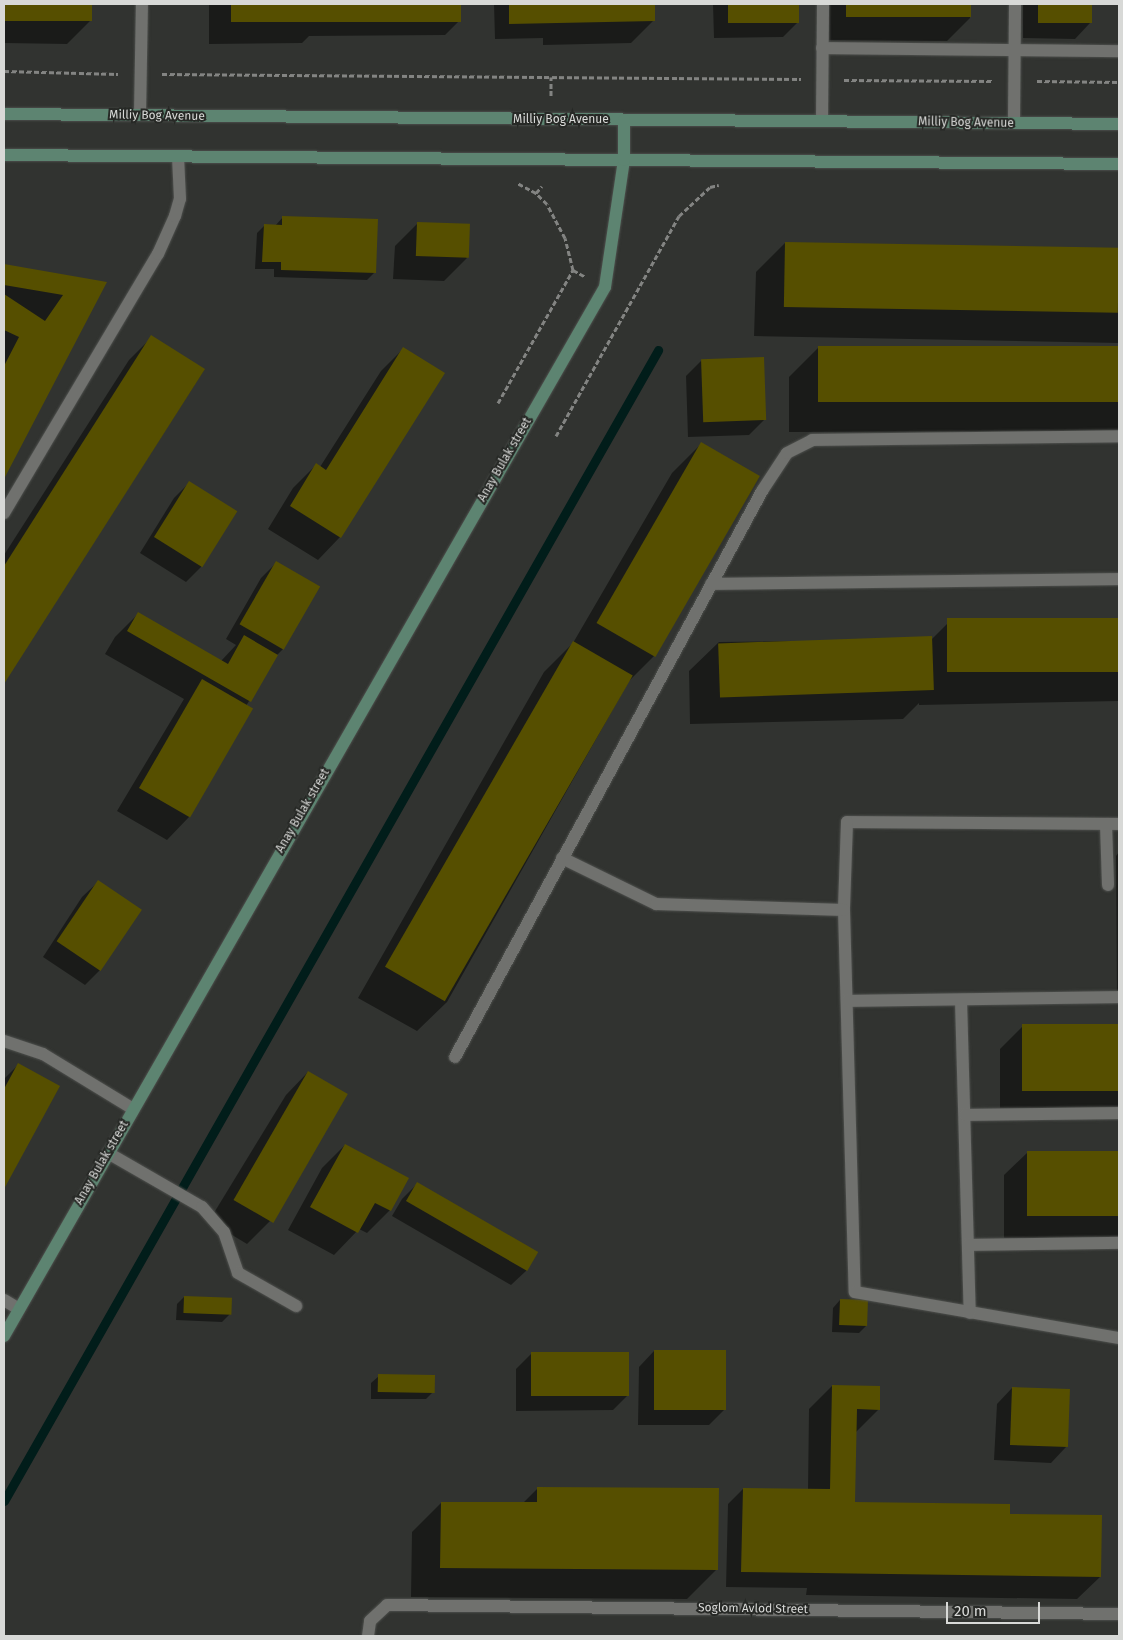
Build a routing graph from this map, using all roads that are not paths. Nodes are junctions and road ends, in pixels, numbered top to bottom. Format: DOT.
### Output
graph roads {
  1 [pos="142,4"];
  2 [pos="823,4"];
  3 [pos="1014,4"];
  4 [pos="822,48"];
  5 [pos="1015,50"];
  6 [pos="1119,51"];
  7 [pos="4,114"];
  8 [pos="140,116"];
  9 [pos="624,120"];
  10 [pos="822,122"];
  11 [pos="1014,123"];
  12 [pos="1119,124"];
  13 [pos="4,155"];
  14 [pos="178,156"];
  15 [pos="624,160"];
  16 [pos="1119,164"];
  17 [pos="1119,436"];
  18 [pos="4,513"];
  19 [pos="1119,579"];
  20 [pos="711,584"];
  21 [pos="1106,824"];
  22 [pos="1119,824"];
  23 [pos="562,858"];
  24 [pos="1108,885"];
  25 [pos="844,910"];
  26 [pos="1119,998"];
  27 [pos="961,1000"];
  28 [pos="847,1001"];
  29 [pos="4,1041"];
  30 [pos="454,1057"];
  31 [pos="133,1109"];
  32 [pos="1119,1113"];
  33 [pos="965,1115"];
  34 [pos="108,1153"];
  35 [pos="1119,1243"];
  36 [pos="968,1244"];
  37 [pos="4,1300"];
  38 [pos="296,1306"];
  39 [pos="19,1309"];
  40 [pos="970,1313"];
  41 [pos="4,1336"];
  42 [pos="1119,1338"];
  43 [pos="1119,1614"];
  44 [pos="368,1636"];
  1 -- 8 [label="street"];
  2 -- 4 [label="street"];
  3 -- 5 [label="street"];
  4 -- 5 [label="street"];
  4 -- 10 [label="street"];
  5 -- 6 [label="street"];
  5 -- 11 [label="street"];
  7 -- 8 [label="main road, Milliy Bog Avenue"];
  8 -- 9 [label="main road, Milliy Bog Avenue"];
  9 -- 10 [label="main road, Milliy Bog Avenue"];
  9 -- 15 [label="main road"];
  10 -- 11 [label="main road, Milliy Bog Avenue"];
  11 -- 12 [label="main road, Milliy Bog Avenue"];
  13 -- 14 [label="main road"];
  14 -- 15 [label="main road"];
  14 -- 18 [label="street"];
  15 -- 16 [label="main road"];
  15 -- 31 [label="main road, Anay Bulak street"];
  17 -- 20 [label="street"];
  19 -- 20 [label="street"];
  20 -- 23 [label="street"];
  21 -- 22 [label="street"];
  21 -- 24 [label="street"];
  21 -- 25 [label="street"];
  23 -- 25 [label="street"];
  23 -- 30 [label="street"];
  25 -- 28 [label="street"];
  26 -- 27 [label="street"];
  27 -- 28 [label="street"];
  27 -- 33 [label="street"];
  28 -- 40 [label="street"];
  29 -- 31 [label="street"];
  31 -- 34 [label="main road, Anay Bulak street"];
  32 -- 33 [label="street"];
  33 -- 36 [label="street"];
  34 -- 38 [label="street"];
  34 -- 39 [label="main road, Anay Bulak street"];
  35 -- 36 [label="street"];
  36 -- 40 [label="street"];
  37 -- 39 [label="street"];
  39 -- 41 [label="main road, Anay Bulak street"];
  40 -- 42 [label="street"];
  43 -- 44 [label="street, Soglom Avlod Street"];
}
